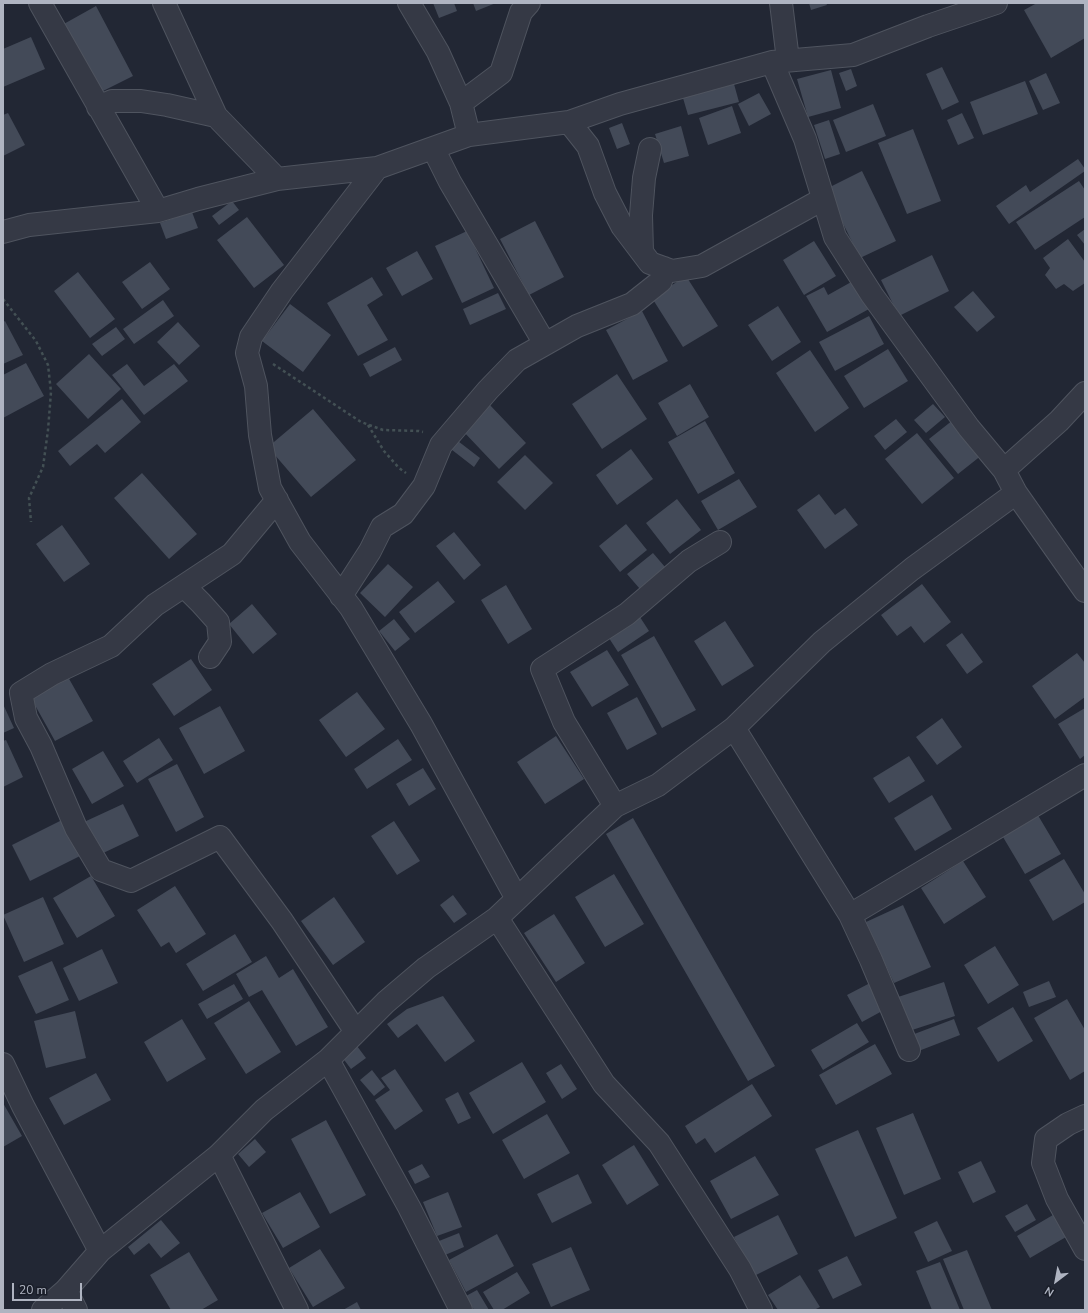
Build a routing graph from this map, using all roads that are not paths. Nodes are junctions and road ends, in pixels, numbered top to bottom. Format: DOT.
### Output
graph roads {
  1 [pos="40,3"];
  2 [pos="164,3"];
  3 [pos="409,3"];
  4 [pos="529,3"];
  5 [pos="781,3"];
  6 [pos="996,3"];
  7 [pos="780,61"];
  8 [pos="461,103"];
  9 [pos="98,107"];
  10 [pos="216,116"];
  11 [pos="569,122"];
  12 [pos="469,135"];
  13 [pos="433,148"];
  14 [pos="650,149"];
  15 [pos="378,168"];
  16 [pos="277,179"];
  17 [pos="823,199"];
  18 [pos="158,211"];
  19 [pos="3,232"];
  20 [pos="642,252"];
  21 [pos="664,268"];
  22 [pos="545,344"];
  23 [pos="1085,393"];
  24 [pos="1004,470"];
  25 [pos="1016,493"];
  26 [pos="277,500"];
  27 [pos="720,542"];
  28 [pos="184,586"];
  29 [pos="1085,591"];
  30 [pos="341,596"];
  31 [pos="210,657"];
  32 [pos="734,728"];
  33 [pos="1085,776"];
  34 [pos="615,806"];
  35 [pos="517,898"];
  36 [pos="850,915"];
  37 [pos="496,918"];
  38 [pos="356,1032"];
  39 [pos="909,1050"];
  40 [pos="328,1060"];
  41 [pos="3,1064"];
  42 [pos="1085,1116"];
  43 [pos="219,1154"];
  44 [pos="1085,1249"];
  45 [pos="100,1251"];
  46 [pos="66,1290"];
  47 [pos="43,1310"];
  48 [pos="76,1310"];
  49 [pos="296,1310"];
  50 [pos="462,1310"];
  51 [pos="762,1310"];
  1 -- 9 [label="street"];
  2 -- 10 [label="street"];
  3 -- 8 [label="street"];
  4 -- 8 [label="street"];
  5 -- 7 [label="street"];
  6 -- 7 [label="street"];
  7 -- 11 [label="street"];
  7 -- 17 [label="street"];
  8 -- 12 [label="street"];
  9 -- 10 [label="street"];
  9 -- 18 [label="street"];
  10 -- 16 [label="street"];
  11 -- 12 [label="street"];
  11 -- 20 [label="street"];
  12 -- 13 [label="street"];
  13 -- 15 [label="street"];
  13 -- 22 [label="street"];
  14 -- 20 [label="street"];
  15 -- 16 [label="street"];
  15 -- 26 [label="street"];
  16 -- 18 [label="street"];
  17 -- 21 [label="street"];
  17 -- 24 [label="street"];
  18 -- 19 [label="street"];
  20 -- 21 [label="street"];
  21 -- 22 [label="street"];
  22 -- 30 [label="street"];
  23 -- 24 [label="street"];
  24 -- 25 [label="street"];
  25 -- 29 [label="street"];
  25 -- 32 [label="street"];
  26 -- 28 [label="street"];
  26 -- 30 [label="street"];
  27 -- 34 [label="street"];
  28 -- 31 [label="street"];
  28 -- 38 [label="street"];
  30 -- 35 [label="street"];
  32 -- 34 [label="street"];
  32 -- 36 [label="street"];
  33 -- 36 [label="street"];
  34 -- 35 [label="street"];
  35 -- 37 [label="street"];
  36 -- 39 [label="street"];
  37 -- 38 [label="street"];
  37 -- 51 [label="street"];
  38 -- 40 [label="street"];
  40 -- 43 [label="street"];
  40 -- 50 [label="street"];
  41 -- 45 [label="street"];
  42 -- 44 [label="street"];
  43 -- 45 [label="street"];
  43 -- 49 [label="street"];
  45 -- 46 [label="street"];
  46 -- 47 [label="street"];
  46 -- 48 [label="street"];
}
